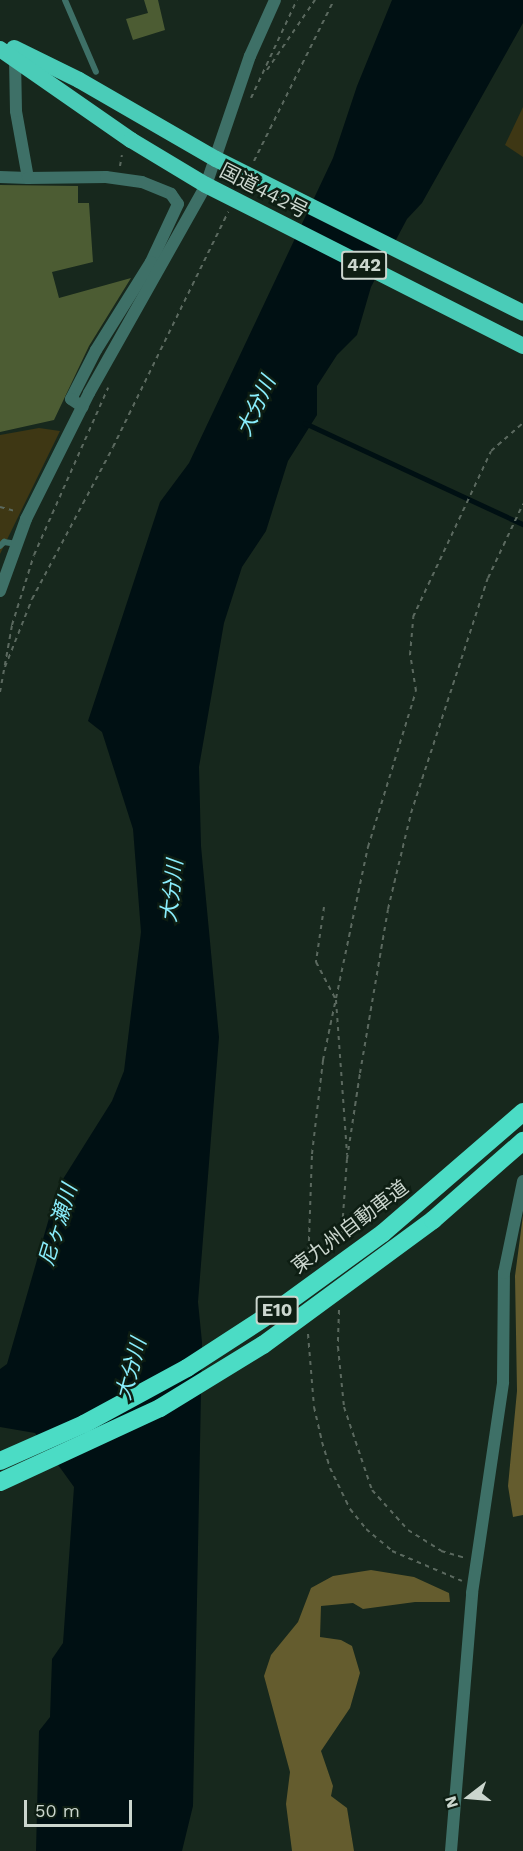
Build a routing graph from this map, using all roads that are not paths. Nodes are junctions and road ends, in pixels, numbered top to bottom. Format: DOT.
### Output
graph roads {
  1 [pos="66,0"];
  2 [pos="275,0"];
  3 [pos="0,41"];
  4 [pos="0,49"];
  5 [pos="15,58"];
  6 [pos="96,72"];
  7 [pos="216,159"];
  8 [pos="0,177"];
  9 [pos="28,178"];
  10 [pos="206,184"];
  11 [pos="523,314"];
  12 [pos="523,346"];
  13 [pos="82,406"];
  14 [pos="17,544"];
  15 [pos="0,546"];
  16 [pos="0,591"];
  17 [pos="523,1112"];
  18 [pos="523,1141"];
  19 [pos="523,1181"];
  20 [pos="0,1461"];
  21 [pos="0,1482"];
  22 [pos="452,1851"];
  1 -- 6 [label="lane"];
  2 -- 7 [label="street"];
  3 -- 7 [label="highway, 国道442号 / 442"];
  4 -- 5 [label="highway, 国道442号 / 442"];
  5 -- 9 [label="street"];
  5 -- 10 [label="highway, 国道442号 / 442"];
  7 -- 10 [label="street"];
  7 -- 11 [label="highway, 国道442号 / 442, bridge"];
  8 -- 9 [label="street"];
  9 -- 13 [label="street"];
  10 -- 12 [label="highway, 国道442号 / 442, bridge"];
  10 -- 13 [label="street"];
  13 -- 14 [label="street"];
  14 -- 15 [label="lane"];
  14 -- 16 [label="street"];
  17 -- 20 [label="highway, 東九州自動車道 / E10, bridge"];
  18 -- 21 [label="highway, E10, bridge"];
  19 -- 22 [label="street"];
}
